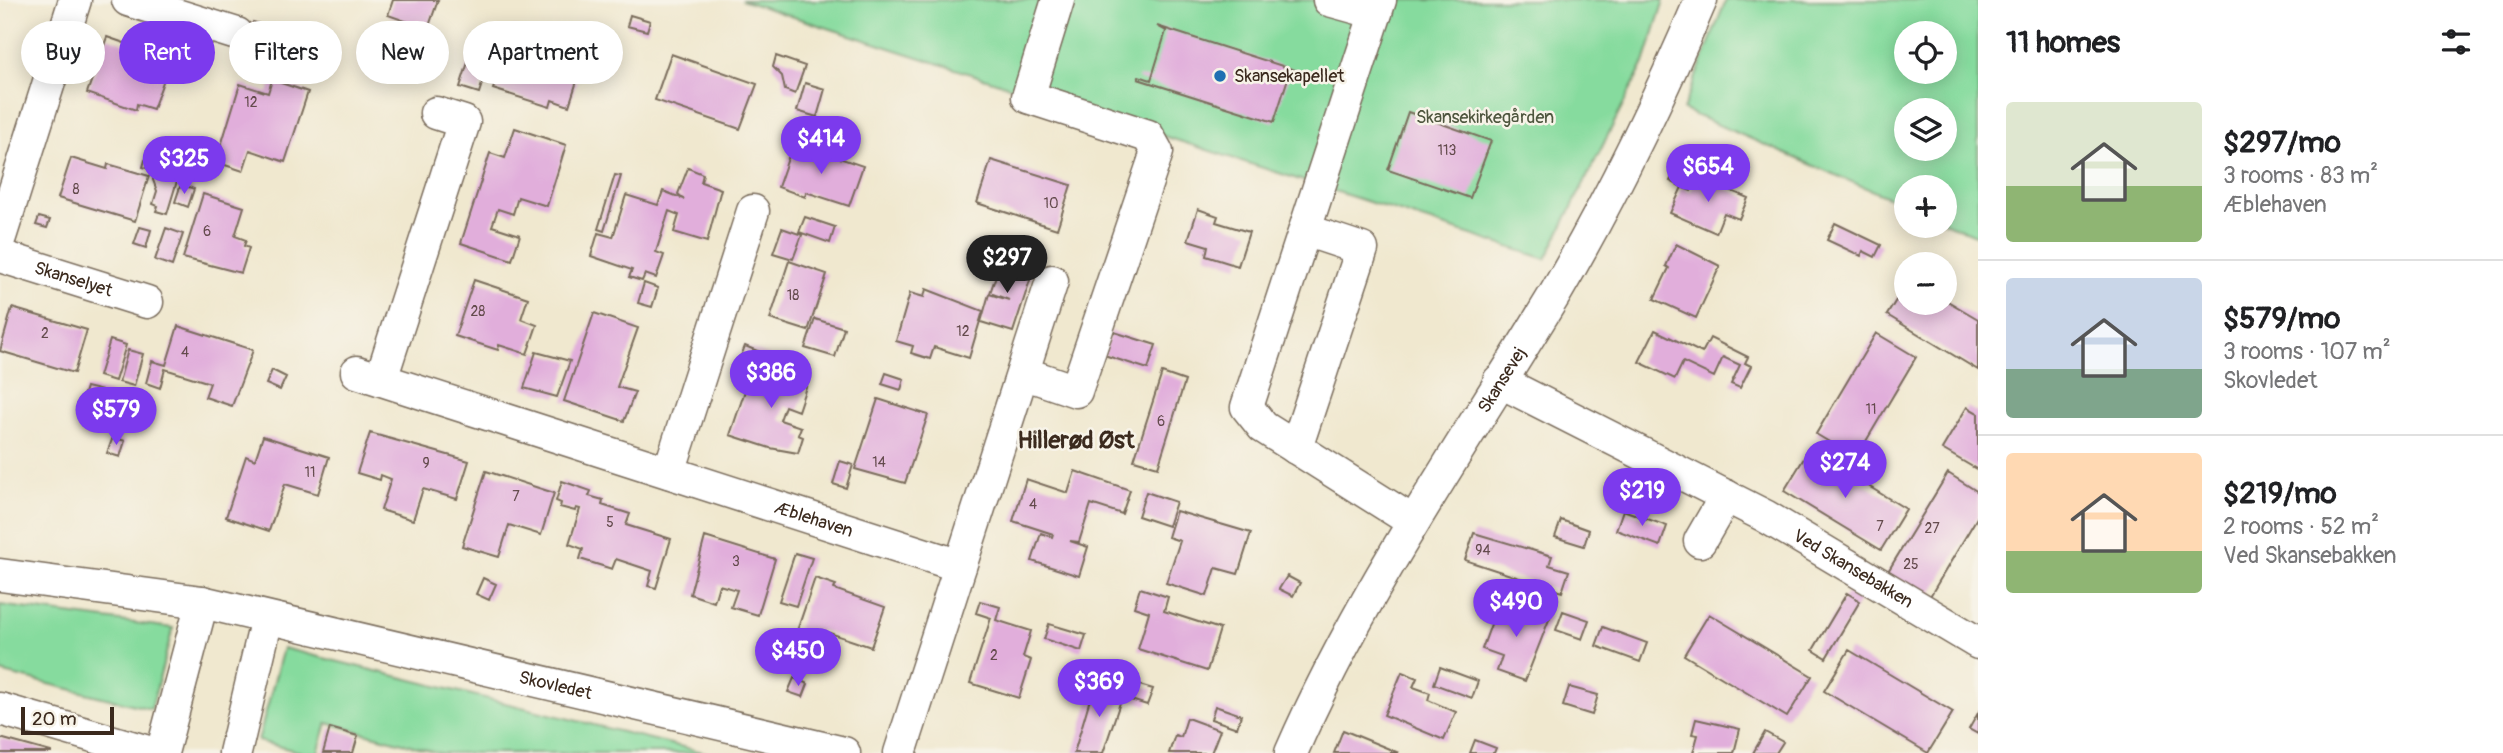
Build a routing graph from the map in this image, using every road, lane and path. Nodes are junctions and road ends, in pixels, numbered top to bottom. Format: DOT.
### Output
graph roads {
  1 [pos="75,0"];
  2 [pos="128,0"];
  3 [pos="1058,0"];
  4 [pos="1329,0"];
  5 [pos="1701,0"];
  6 [pos="1378,7"];
  7 [pos="229,32"];
  8 [pos="436,113"];
  9 [pos="753,211"];
  10 [pos="1305,230"];
  11 [pos="0,237"];
  12 [pos="0,256"];
  13 [pos="1052,281"];
  14 [pos="147,302"];
  15 [pos="1023,373"];
  16 [pos="1499,381"];
  17 [pos="1296,448"];
  18 [pos="668,472"];
  19 [pos="1726,496"];
  20 [pos="1412,521"];
  21 [pos="1700,541"];
  22 [pos="960,566"];
  23 [pos="0,575"];
  24 [pos="202,602"];
  25 [pos="267,618"];
  26 [pos="1978,643"];
  27 [pos="0,709"];
  28 [pos="240,752"];
  29 [pos="152,753"];
  30 [pos="162,753"];
  31 [pos="844,753"];
  32 [pos="900,753"];
  33 [pos="1291,753"];
  1 -- 11 [label="street"];
  2 -- 7 [label="street"];
  3 -- 15 [label="street"];
  4 -- 6 [label="street"];
  5 -- 16 [label="street, Skansevej"];
  6 -- 10 [label="street"];
  8 -- 18 [label="street, Æblehaven"];
  9 -- 18 [label="street"];
  10 -- 17 [label="street"];
  10 -- 17 [label="street"];
  12 -- 14 [label="street, Skanselyet"];
  13 -- 15 [label="street"];
  15 -- 22 [label="street"];
  16 -- 19 [label="street, Ved Skansebakken"];
  16 -- 20 [label="street, Skansevej"];
  17 -- 20 [label="street"];
  18 -- 22 [label="street, Æblehaven"];
  19 -- 21 [label="street"];
  19 -- 26 [label="street, Ved Skansebakken"];
  20 -- 33 [label="street, Skansevej"];
  22 -- 32 [label="street"];
  23 -- 24 [label="street, Skovledet"];
  24 -- 25 [label="street, Skovledet"];
  24 -- 30 [label="street"];
  25 -- 28 [label="street"];
  25 -- 31 [label="street, Skovledet"];
  27 -- 29 [label="street"];
}
